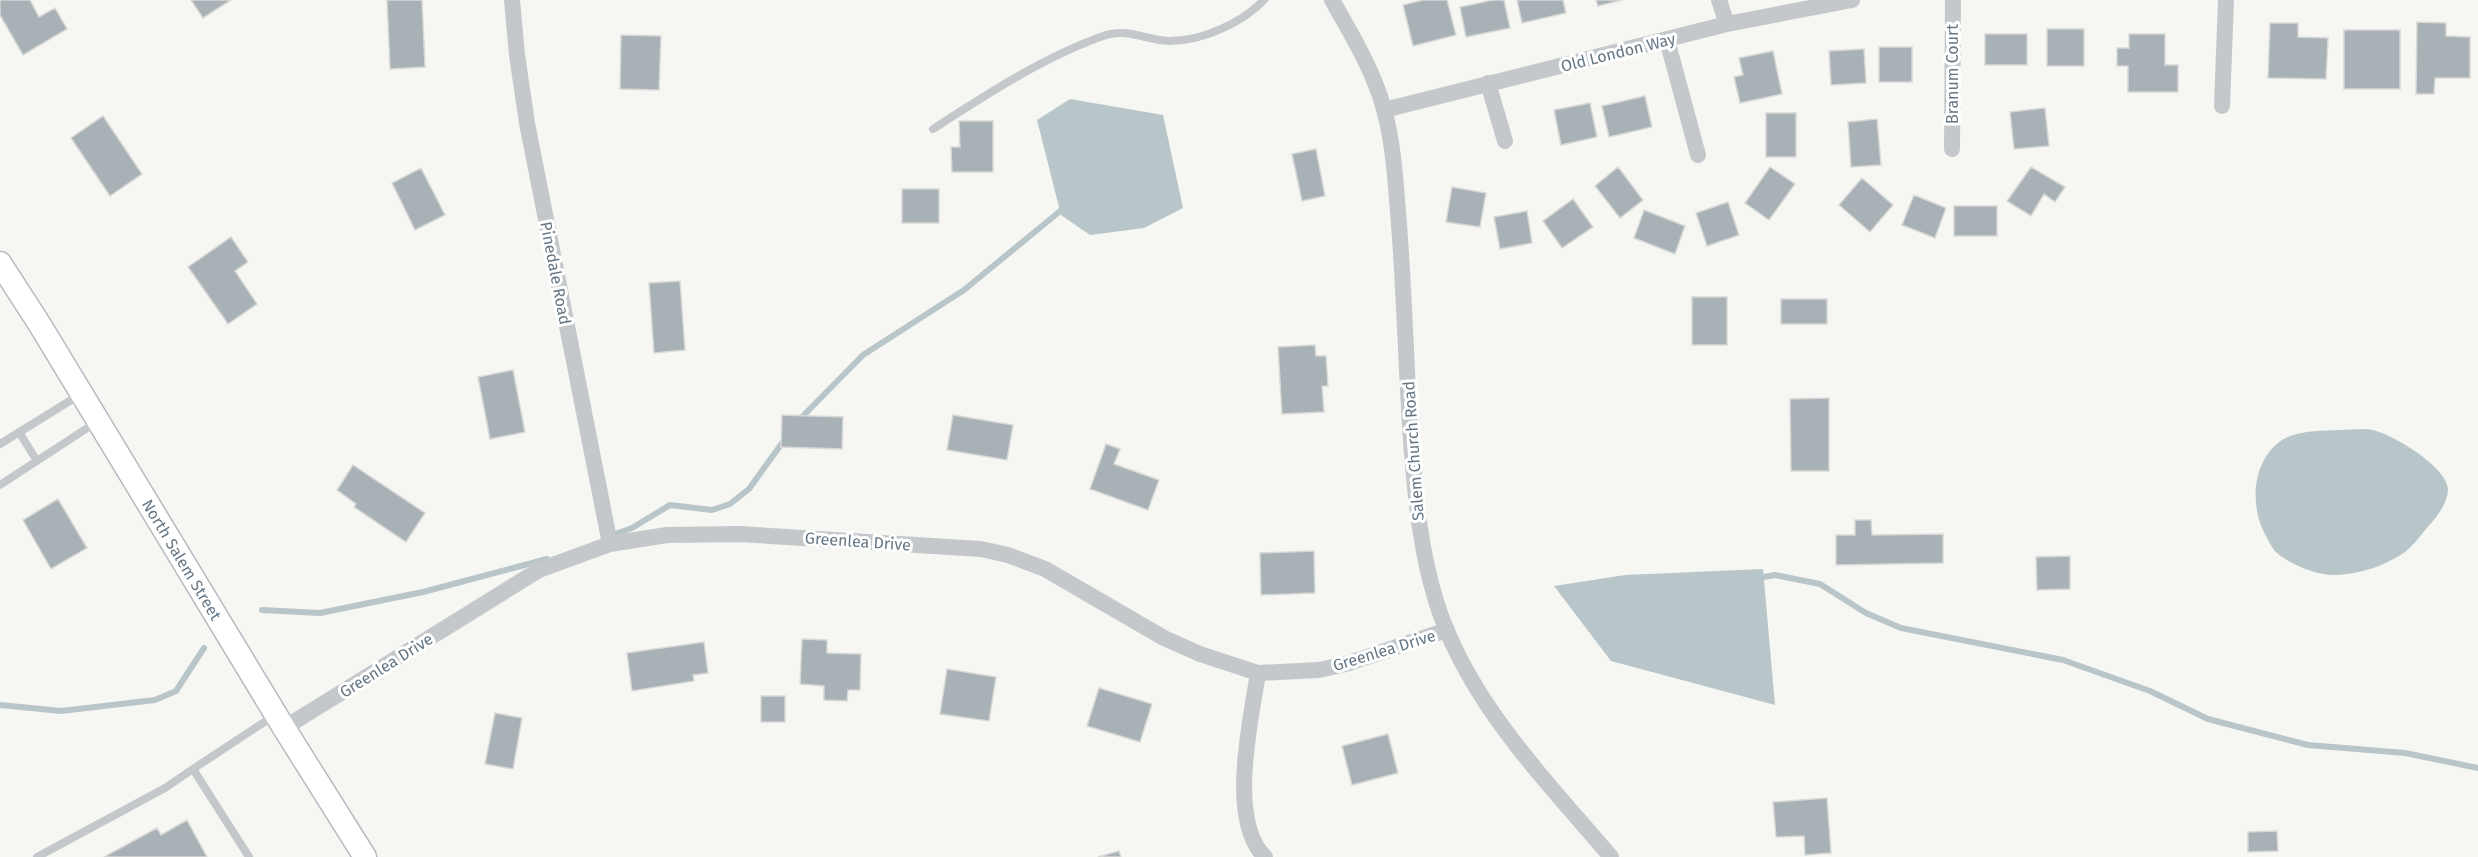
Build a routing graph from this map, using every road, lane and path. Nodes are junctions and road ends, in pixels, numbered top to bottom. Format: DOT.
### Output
graph roads {
  1 [pos="513,0"];
  2 [pos="1264,0"];
  3 [pos="1332,0"];
  4 [pos="1719,0"];
  5 [pos="1852,0"];
  6 [pos="1953,0"];
  7 [pos="2226,0"];
  8 [pos="1727,24"];
  9 [pos="1667,40"];
  10 [pos="1488,83"];
  11 [pos="2222,106"];
  12 [pos="1384,110"];
  13 [pos="933,129"];
  14 [pos="1505,141"];
  15 [pos="1952,149"];
  16 [pos="1698,155"];
  17 [pos="0,263"];
  18 [pos="81,394"];
  19 [pos="98,421"];
  20 [pos="19,432"];
  21 [pos="0,444"];
  22 [pos="36,461"];
  23 [pos="0,485"];
  24 [pos="610,544"];
  25 [pos="1447,630"];
  26 [pos="1258,673"];
  27 [pos="280,721"];
  28 [pos="194,769"];
  29 [pos="37,857"];
  30 [pos="249,857"];
  31 [pos="365,857"];
  32 [pos="1265,857"];
  33 [pos="1611,857"];
  1 -- 24 [label="street, Pinedale Road"];
  2 -- 13 [label="lane"];
  3 -- 12 [label="street, Salem Church Road"];
  4 -- 8 [label="street"];
  5 -- 8 [label="street, Old London Way"];
  6 -- 15 [label="street, Branum Court"];
  7 -- 11 [label="street"];
  8 -- 9 [label="street, Old London Way"];
  9 -- 10 [label="street, Old London Way"];
  9 -- 16 [label="street"];
  10 -- 12 [label="street, Old London Way"];
  10 -- 14 [label="street"];
  12 -- 25 [label="street, Salem Church Road"];
  17 -- 18 [label="main road, North Salem Street"];
  18 -- 19 [label="main road, North Salem Street"];
  18 -- 20 [label="lane"];
  19 -- 22 [label="lane"];
  19 -- 27 [label="main road, North Salem Street"];
  20 -- 21 [label="lane"];
  20 -- 22 [label="lane"];
  22 -- 23 [label="lane"];
  24 -- 26 [label="street, Greenlea Drive"];
  24 -- 27 [label="street, Greenlea Drive"];
  25 -- 26 [label="street, Greenlea Drive"];
  25 -- 33 [label="street, Salem Church Road"];
  26 -- 32 [label="street"];
  27 -- 28 [label="lane"];
  27 -- 31 [label="main road, North Salem Street"];
  28 -- 29 [label="lane"];
  28 -- 30 [label="lane"];
}
